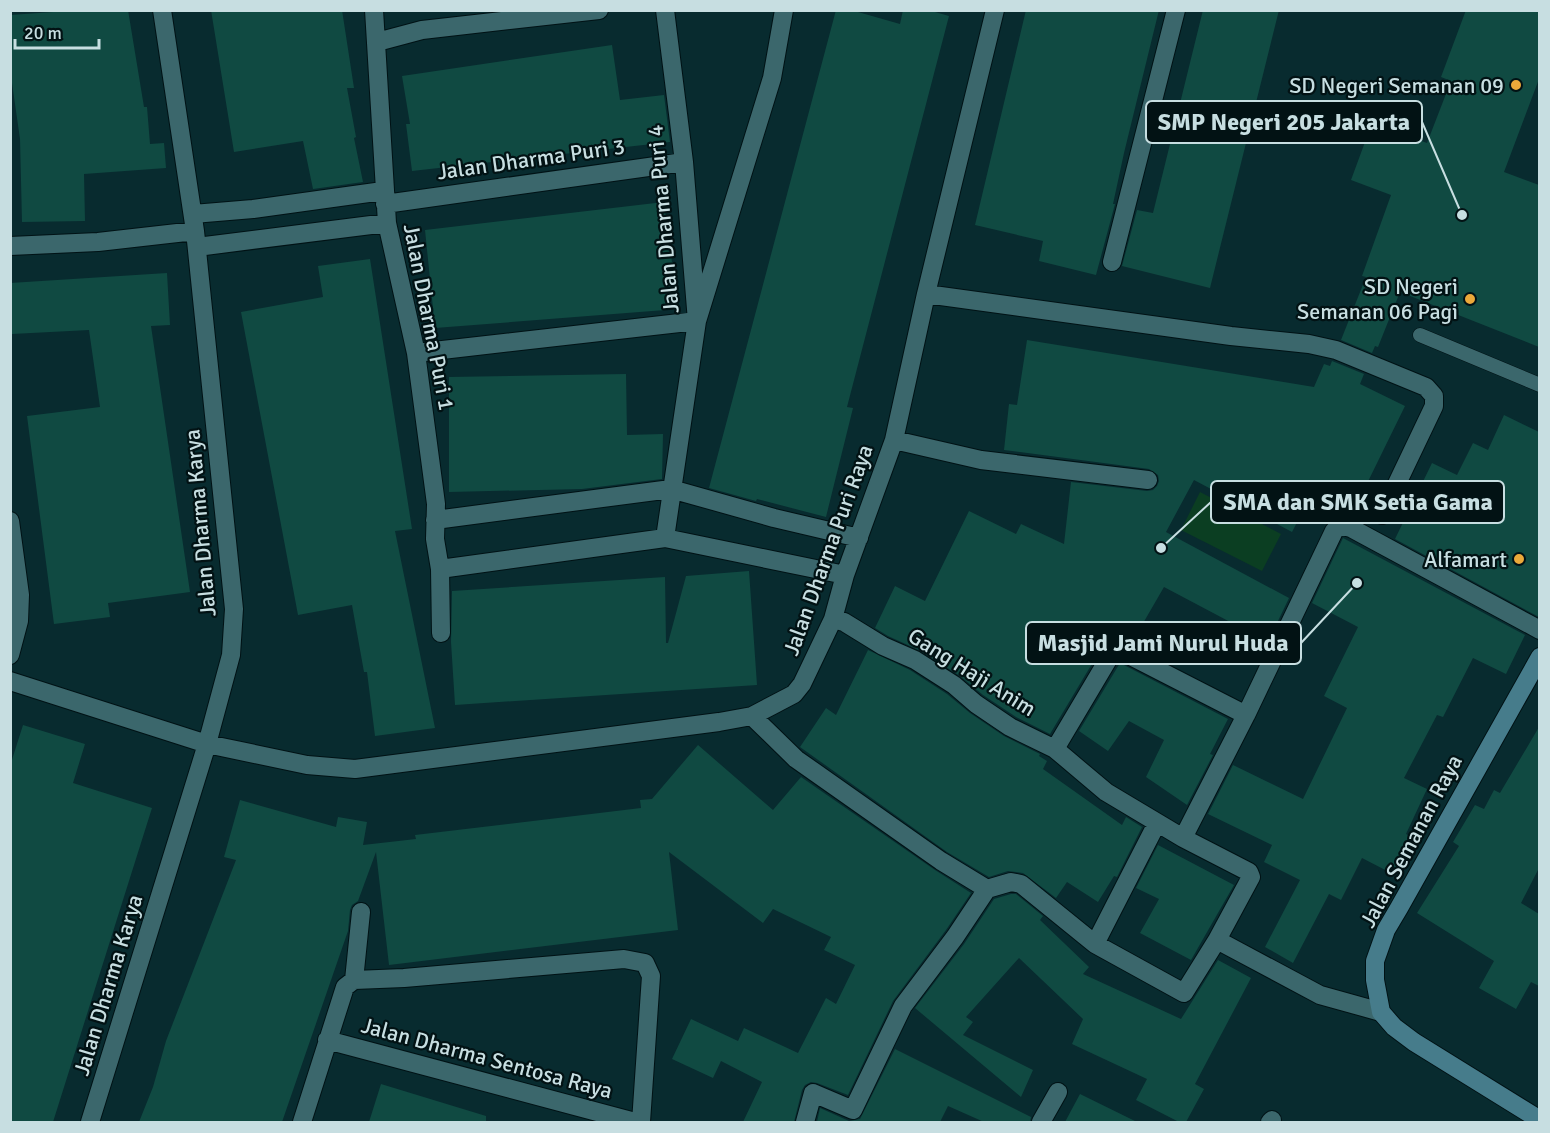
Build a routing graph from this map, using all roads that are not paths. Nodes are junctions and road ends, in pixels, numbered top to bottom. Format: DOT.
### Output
graph roads {
  1 [pos="162,10"];
  2 [pos="374,10"];
  3 [pos="599,10"];
  4 [pos="665,10"];
  5 [pos="784,10"];
  6 [pos="995,10"];
  7 [pos="1176,10"];
  8 [pos="377,42"];
  9 [pos="684,162"];
  10 [pos="384,197"];
  11 [pos="387,223"];
  12 [pos="195,231"];
  13 [pos="10,246"];
  14 [pos="1112,262"];
  15 [pos="926,294"];
  16 [pos="697,321"];
  17 [pos="1420,335"];
  18 [pos="416,353"];
  19 [pos="1539,385"];
  20 [pos="894,441"];
  21 [pos="1148,480"];
  22 [pos="671,489"];
  23 [pos="1382,514"];
  24 [pos="435,520"];
  25 [pos="10,521"];
  26 [pos="665,538"];
  27 [pos="859,538"];
  28 [pos="440,569"];
  29 [pos="845,575"];
  30 [pos="833,619"];
  31 [pos="1539,630"];
  32 [pos="441,633"];
  33 [pos="10,655"];
  34 [pos="1539,657"];
  35 [pos="10,681"];
  36 [pos="1246,715"];
  37 [pos="752,716"];
  38 [pos="207,744"];
  39 [pos="1055,749"];
  40 [pos="1157,823"];
  41 [pos="1183,838"];
  42 [pos="987,889"];
  43 [pos="361,912"];
  44 [pos="1217,940"];
  45 [pos="1095,944"];
  46 [pos="354,980"];
  47 [pos="1381,1012"];
  48 [pos="327,1040"];
  49 [pos="1058,1092"];
  50 [pos="1539,1120"];
  51 [pos="90,1122"];
  52 [pos="302,1122"];
  53 [pos="635,1122"];
  54 [pos="640,1122"];
  55 [pos="805,1122"];
  56 [pos="1041,1122"];
  1 -- 12 [label="street, Jalan Dharma Karya"];
  2 -- 8 [label="street, Jalan Dharma Puri 1"];
  3 -- 8 [label="street"];
  4 -- 9 [label="street, Jalan Dharma Puri 4"];
  5 -- 16 [label="street"];
  6 -- 15 [label="street, Jalan Dharma Puri Raya"];
  7 -- 14 [label="street"];
  8 -- 10 [label="street, Jalan Dharma Puri 1"];
  9 -- 10 [label="street, Jalan Dharma Puri 3"];
  9 -- 16 [label="street, Jalan Dharma Puri 4"];
  10 -- 11 [label="street, Jalan Dharma Puri 1"];
  10 -- 12 [label="street, Jalan Dharma Puri 3"];
  11 -- 12 [label="street"];
  11 -- 18 [label="street, Jalan Dharma Puri 1"];
  12 -- 13 [label="street"];
  12 -- 38 [label="street, Jalan Dharma Karya"];
  15 -- 20 [label="street, Jalan Dharma Puri Raya"];
  15 -- 23 [label="street"];
  16 -- 18 [label="street, Jalan Dharma Puri 4"];
  16 -- 22 [label="street"];
  17 -- 19 [label="lane"];
  18 -- 24 [label="street, Jalan Dharma Puri 1"];
  20 -- 21 [label="street"];
  20 -- 27 [label="street, Jalan Dharma Puri Raya"];
  22 -- 24 [label="street"];
  22 -- 26 [label="street"];
  22 -- 27 [label="street"];
  24 -- 28 [label="street, Jalan Dharma Puri 1"];
  25 -- 33 [label="street"];
  26 -- 28 [label="street"];
  26 -- 29 [label="street"];
  27 -- 29 [label="street, Jalan Dharma Puri Raya"];
  28 -- 32 [label="street, Jalan Dharma Puri 1"];
  29 -- 30 [label="street, Jalan Dharma Puri Raya"];
  30 -- 37 [label="street, Jalan Dharma Puri Raya"];
  30 -- 39 [label="street, Gang Haji Anim"];
  31 -- 36 [label="street"];
  34 -- 47 [label="street, Jalan Semanan Raya"];
  35 -- 38 [label="street, Jalan Dharma Puri Raya"];
  36 -- 39 [label="street"];
  36 -- 41 [label="street"];
  37 -- 38 [label="street, Jalan Dharma Puri Raya"];
  37 -- 42 [label="street"];
  38 -- 51 [label="street, Jalan Dharma Karya"];
  39 -- 40 [label="street, Gang Haji Anim"];
  40 -- 41 [label="street, Gang Haji Anim"];
  40 -- 45 [label="street"];
  41 -- 44 [label="street, Gang Haji Anim"];
  42 -- 45 [label="street"];
  42 -- 55 [label="street"];
  43 -- 46 [label="street"];
  44 -- 45 [label="street"];
  44 -- 47 [label="street"];
  46 -- 48 [label="street"];
  46 -- 54 [label="street"];
  47 -- 50 [label="street"];
  48 -- 52 [label="street"];
  48 -- 53 [label="street, Jalan Dharma Sentosa Raya"];
  49 -- 56 [label="street"];
}
